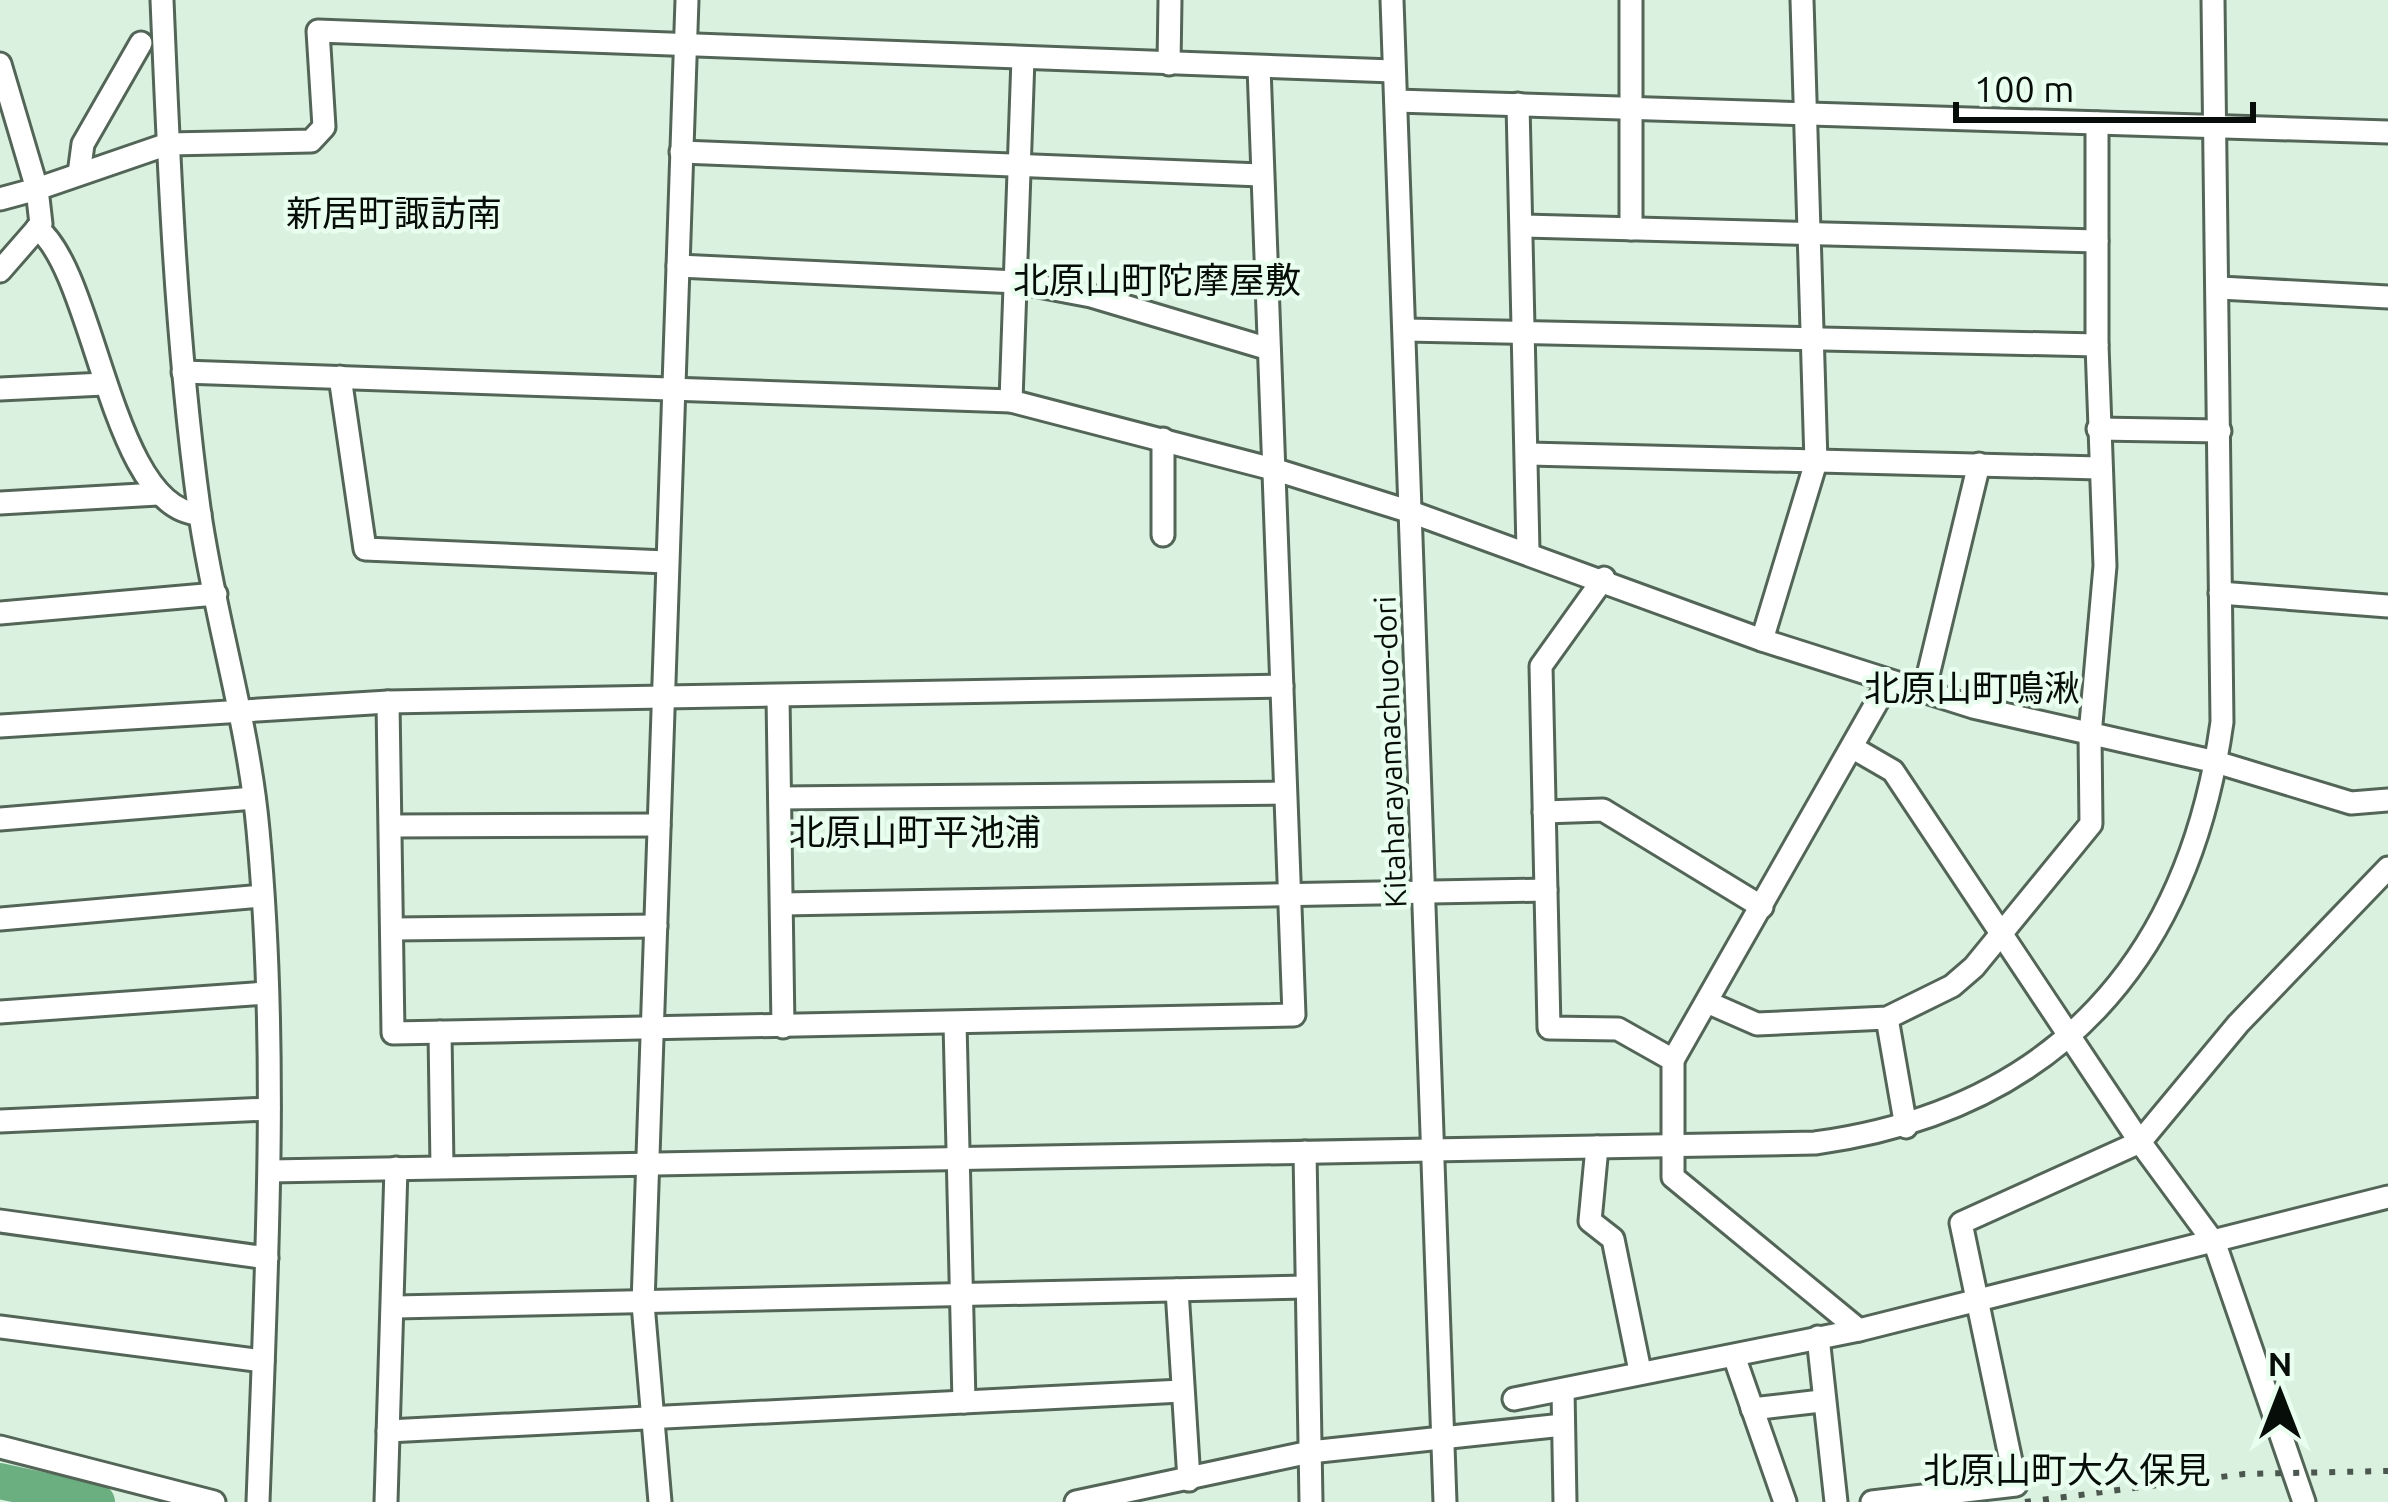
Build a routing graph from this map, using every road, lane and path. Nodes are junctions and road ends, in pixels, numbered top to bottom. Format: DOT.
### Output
graph roads {
  1 [pos="162,0"];
  2 [pos="687,0"];
  3 [pos="1170,0"];
  4 [pos="1392,0"];
  5 [pos="1631,0"];
  6 [pos="1802,0"];
  7 [pos="2213,0"];
  8 [pos="141,44"];
  9 [pos="686,46"];
  10 [pos="1023,58"];
  11 [pos="0,64"];
  12 [pos="1169,64"];
  13 [pos="1259,67"];
  14 [pos="1394,71"];
  15 [pos="1396,101"];
  16 [pos="1518,104"];
  17 [pos="1633,105"];
  18 [pos="1803,114"];
  19 [pos="2097,123"];
  20 [pos="2217,126"];
  21 [pos="2388,132"];
  22 [pos="168,144"];
  23 [pos="681,152"];
  24 [pos="1018,165"];
  25 [pos="79,174"];
  26 [pos="1262,175"];
  27 [pos="38,188"];
  28 [pos="0,199"];
  29 [pos="1523,226"];
  30 [pos="37,228"];
  31 [pos="1631,229"];
  32 [pos="1808,233"];
  33 [pos="2097,241"];
  34 [pos="679,266"];
  35 [pos="0,271"];
  36 [pos="1017,282"];
  37 [pos="2220,288"];
  38 [pos="2388,297"];
  39 [pos="1406,330"];
  40 [pos="1526,332"];
  41 [pos="1814,338"];
  42 [pos="2097,346"];
  43 [pos="1269,350"];
  44 [pos="183,372"];
  45 [pos="340,377"];
  46 [pos="104,384"];
  47 [pos="0,389"];
  48 [pos="674,389"];
  49 [pos="1011,401"];
  50 [pos="2098,429"];
  51 [pos="2220,431"];
  52 [pos="1163,439"];
  53 [pos="1529,454"];
  54 [pos="1816,462"];
  55 [pos="1979,464"];
  56 [pos="2099,468"];
  57 [pos="1274,469"];
  58 [pos="158,494"];
  59 [pos="0,503"];
  60 [pos="1412,512"];
  61 [pos="200,514"];
  62 [pos="1163,535"];
  63 [pos="1528,551"];
  64 [pos="666,562"];
  65 [pos="1604,578"];
  66 [pos="2220,593"];
  67 [pos="215,594"];
  68 [pos="2388,606"];
  69 [pos="0,613"];
  70 [pos="1762,640"];
  71 [pos="1889,681"];
  72 [pos="1282,686"];
  73 [pos="1924,692"];
  74 [pos="778,697"];
  75 [pos="663,698"];
  76 [pos="388,702"];
  77 [pos="242,708"];
  78 [pos="0,726"];
  79 [pos="2090,735"];
  80 [pos="1855,749"];
  81 [pos="2216,762"];
  82 [pos="1285,793"];
  83 [pos="254,798"];
  84 [pos="780,798"];
  85 [pos="2388,800"];
  86 [pos="1544,812"];
  87 [pos="0,819"];
  88 [pos="659,825"];
  89 [pos="391,826"];
  90 [pos="2388,868"];
  91 [pos="1546,890"];
  92 [pos="1425,894"];
  93 [pos="262,896"];
  94 [pos="1289,898"];
  95 [pos="782,904"];
  96 [pos="1762,907"];
  97 [pos="0,919"];
  98 [pos="656,926"];
  99 [pos="394,929"];
  100 [pos="2000,932"];
  101 [pos="266,993"];
  102 [pos="1707,1002"];
  103 [pos="0,1012"];
  104 [pos="1887,1018"];
  105 [pos="956,1023"];
  106 [pos="652,1027"];
  107 [pos="783,1027"];
  108 [pos="440,1032"];
  109 [pos="2069,1034"];
  110 [pos="1673,1060"];
  111 [pos="269,1109"];
  112 [pos="0,1121"];
  113 [pos="1906,1127"];
  114 [pos="2140,1142"];
  115 [pos="1672,1146"];
  116 [pos="1598,1147"];
  117 [pos="1434,1148"];
  118 [pos="1305,1152"];
  119 [pos="958,1156"];
  120 [pos="647,1162"];
  121 [pos="442,1167"];
  122 [pos="396,1168"];
  123 [pos="270,1171"];
  124 [pos="2388,1197"];
  125 [pos="0,1221"];
  126 [pos="2215,1244"];
  127 [pos="267,1258"];
  128 [pos="1306,1287"];
  129 [pos="1177,1290"];
  130 [pos="961,1294"];
  131 [pos="1977,1302"];
  132 [pos="643,1304"];
  133 [pos="395,1307"];
  134 [pos="0,1327"];
  135 [pos="1859,1330"];
  136 [pos="1818,1337"];
  137 [pos="1734,1356"];
  138 [pos="263,1361"];
  139 [pos="1640,1371"];
  140 [pos="1563,1390"];
  141 [pos="1182,1391"];
  142 [pos="1514,1399"];
  143 [pos="1821,1401"];
  144 [pos="964,1402"];
  145 [pos="1751,1409"];
  146 [pos="656,1416"];
  147 [pos="1563,1425"];
  148 [pos="388,1431"];
  149 [pos="1442,1439"];
  150 [pos="0,1448"];
  151 [pos="1310,1452"];
  152 [pos="1189,1480"];
  153 [pos="214,1502"];
  154 [pos="258,1502"];
  155 [pos="386,1502"];
  156 [pos="660,1502"];
  157 [pos="1076,1502"];
  158 [pos="1311,1502"];
  159 [pos="1445,1502"];
  160 [pos="1565,1502"];
  161 [pos="1784,1502"];
  162 [pos="1836,1502"];
  163 [pos="1872,1502"];
  164 [pos="2304,1502"];
  1 -- 22 [label="street"];
  2 -- 9 [label="street"];
  3 -- 12 [label="street"];
  4 -- 14 [label="street, Kitaharayamachuo-dori"];
  5 -- 17 [label="street"];
  6 -- 18 [label="street"];
  7 -- 20 [label="street"];
  8 -- 25 [label="street"];
  9 -- 10 [label="street"];
  9 -- 22 [label="street"];
  9 -- 23 [label="street"];
  10 -- 12 [label="street"];
  10 -- 24 [label="street"];
  11 -- 27 [label="street"];
  12 -- 13 [label="street"];
  13 -- 14 [label="street"];
  13 -- 26 [label="street"];
  14 -- 15 [label="street, Kitaharayamachuo-dori"];
  15 -- 16 [label="street"];
  15 -- 39 [label="street, Kitaharayamachuo-dori"];
  16 -- 17 [label="street"];
  16 -- 29 [label="street"];
  17 -- 18 [label="street"];
  17 -- 31 [label="street"];
  18 -- 19 [label="street"];
  18 -- 32 [label="street"];
  19 -- 20 [label="street"];
  19 -- 33 [label="street"];
  20 -- 21 [label="street"];
  20 -- 37 [label="street"];
  22 -- 25 [label="street"];
  22 -- 44 [label="street"];
  23 -- 24 [label="street"];
  23 -- 34 [label="street"];
  24 -- 26 [label="street"];
  24 -- 36 [label="street"];
  25 -- 27 [label="street"];
  26 -- 43 [label="street"];
  27 -- 28 [label="street"];
  27 -- 30 [label="street"];
  29 -- 31 [label="street"];
  29 -- 40 [label="street"];
  30 -- 35 [label="street"];
  30 -- 46 [label="street"];
  31 -- 32 [label="street"];
  32 -- 33 [label="street"];
  32 -- 41 [label="street"];
  33 -- 42 [label="street"];
  34 -- 36 [label="street"];
  34 -- 48 [label="street"];
  36 -- 43 [label="street"];
  36 -- 49 [label="street"];
  37 -- 38 [label="street"];
  37 -- 51 [label="street"];
  39 -- 40 [label="street"];
  39 -- 60 [label="street, Kitaharayamachuo-dori"];
  40 -- 41 [label="street"];
  40 -- 53 [label="street"];
  41 -- 42 [label="street"];
  41 -- 54 [label="street"];
  42 -- 50 [label="street"];
  43 -- 57 [label="street"];
  44 -- 45 [label="street"];
  44 -- 61 [label="street"];
  45 -- 48 [label="street"];
  45 -- 64 [label="street"];
  46 -- 47 [label="street"];
  46 -- 58 [label="street"];
  48 -- 49 [label="street"];
  48 -- 64 [label="street"];
  49 -- 52 [label="street"];
  50 -- 51 [label="street"];
  50 -- 56 [label="street"];
  51 -- 66 [label="street"];
  52 -- 57 [label="street"];
  52 -- 62 [label="street"];
  53 -- 54 [label="street"];
  53 -- 63 [label="street"];
  54 -- 55 [label="street"];
  54 -- 70 [label="street"];
  55 -- 56 [label="street"];
  55 -- 73 [label="street"];
  56 -- 79 [label="street"];
  57 -- 60 [label="street"];
  57 -- 72 [label="street"];
  58 -- 59 [label="street"];
  58 -- 61 [label="street"];
  60 -- 63 [label="street"];
  60 -- 92 [label="street, Kitaharayamachuo-dori"];
  61 -- 67 [label="street"];
  63 -- 65 [label="street"];
  64 -- 75 [label="street"];
  65 -- 70 [label="street"];
  65 -- 86 [label="street"];
  66 -- 68 [label="street"];
  66 -- 81 [label="street"];
  67 -- 69 [label="street"];
  67 -- 77 [label="street"];
  70 -- 71 [label="street"];
  71 -- 73 [label="street"];
  71 -- 80 [label="street"];
  72 -- 74 [label="street"];
  72 -- 82 [label="street"];
  73 -- 79 [label="street"];
  74 -- 75 [label="street"];
  74 -- 84 [label="street"];
  75 -- 76 [label="street"];
  75 -- 88 [label="street"];
  76 -- 77 [label="street"];
  76 -- 89 [label="street"];
  77 -- 78 [label="street"];
  77 -- 83 [label="street"];
  79 -- 81 [label="street"];
  79 -- 100 [label="street"];
  80 -- 96 [label="street"];
  80 -- 100 [label="street"];
  81 -- 85 [label="street"];
  81 -- 109 [label="street"];
  82 -- 84 [label="street"];
  82 -- 94 [label="street"];
  83 -- 87 [label="street"];
  83 -- 93 [label="street"];
  84 -- 95 [label="street"];
  86 -- 91 [label="street"];
  86 -- 96 [label="street"];
  88 -- 89 [label="street"];
  88 -- 98 [label="street"];
  89 -- 99 [label="street"];
  90 -- 114 [label="street"];
  91 -- 92 [label="street"];
  91 -- 110 [label="street"];
  92 -- 94 [label="street"];
  92 -- 117 [label="street, Kitaharayamachuo-dori"];
  93 -- 97 [label="street"];
  93 -- 101 [label="street"];
  94 -- 95 [label="street"];
  94 -- 105 [label="street"];
  95 -- 107 [label="street"];
  96 -- 102 [label="street"];
  98 -- 99 [label="street"];
  98 -- 106 [label="street"];
  99 -- 108 [label="street"];
  100 -- 104 [label="street"];
  100 -- 109 [label="street"];
  101 -- 103 [label="street"];
  101 -- 111 [label="street"];
  102 -- 104 [label="street"];
  102 -- 110 [label="street"];
  104 -- 113 [label="street"];
  105 -- 107 [label="street"];
  105 -- 119 [label="street"];
  106 -- 107 [label="street"];
  106 -- 108 [label="street"];
  106 -- 120 [label="street"];
  108 -- 121 [label="street"];
  109 -- 113 [label="street"];
  109 -- 114 [label="street"];
  110 -- 115 [label="street"];
  111 -- 112 [label="street"];
  111 -- 123 [label="street"];
  113 -- 115 [label="street"];
  114 -- 126 [label="street"];
  114 -- 131 [label="street"];
  115 -- 116 [label="street"];
  115 -- 135 [label="street"];
  116 -- 117 [label="street"];
  116 -- 139 [label="street"];
  117 -- 118 [label="street"];
  117 -- 149 [label="street, Kitaharayamachuo-dori"];
  118 -- 119 [label="street"];
  118 -- 128 [label="street"];
  119 -- 120 [label="street"];
  119 -- 130 [label="street"];
  120 -- 121 [label="street"];
  120 -- 132 [label="street"];
  121 -- 122 [label="street"];
  122 -- 123 [label="street"];
  122 -- 133 [label="street"];
  123 -- 127 [label="street"];
  124 -- 126 [label="street"];
  125 -- 127 [label="street"];
  126 -- 131 [label="street"];
  126 -- 164 [label="street"];
  127 -- 138 [label="street"];
  128 -- 129 [label="street"];
  128 -- 151 [label="street"];
  129 -- 130 [label="street"];
  129 -- 141 [label="street"];
  130 -- 132 [label="street"];
  130 -- 144 [label="street"];
  131 -- 135 [label="street"];
  131 -- 163 [label="street"];
  132 -- 133 [label="street"];
  132 -- 146 [label="street"];
  133 -- 148 [label="street"];
  134 -- 138 [label="street"];
  135 -- 136 [label="street"];
  136 -- 137 [label="street"];
  136 -- 143 [label="street"];
  137 -- 139 [label="street"];
  137 -- 145 [label="street"];
  138 -- 154 [label="street"];
  139 -- 140 [label="street"];
  140 -- 142 [label="street"];
  140 -- 147 [label="street"];
  141 -- 144 [label="street"];
  141 -- 152 [label="street"];
  143 -- 145 [label="street"];
  143 -- 162 [label="street"];
  144 -- 146 [label="street"];
  145 -- 161 [label="street"];
  146 -- 148 [label="street"];
  146 -- 156 [label="street"];
  147 -- 149 [label="street"];
  147 -- 160 [label="street"];
  148 -- 155 [label="street"];
  149 -- 151 [label="street"];
  149 -- 159 [label="street, Kitaharayamachuo-dori"];
  150 -- 153 [label="street"];
  151 -- 152 [label="street"];
  151 -- 158 [label="street"];
  152 -- 157 [label="street"];
}
